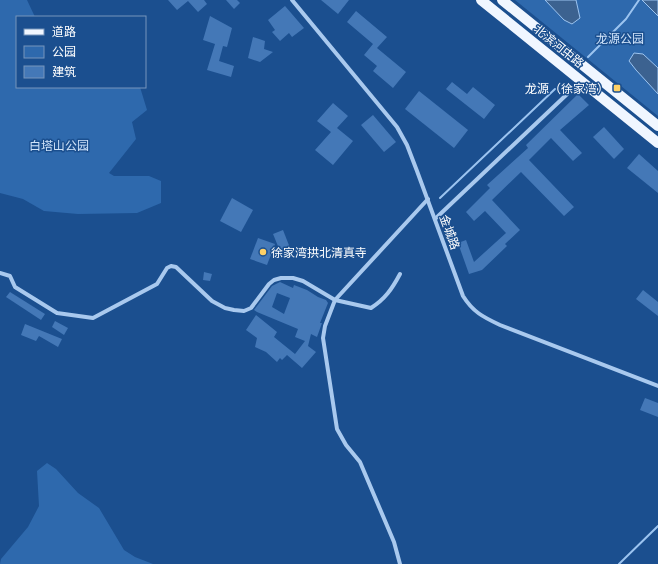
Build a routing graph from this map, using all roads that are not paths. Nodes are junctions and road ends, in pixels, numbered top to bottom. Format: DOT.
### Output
graph roads {
  1 [pos="292,0"];
  2 [pos="481,0"];
  3 [pos="502,0"];
  4 [pos="581,80"];
  5 [pos="658,126"];
  6 [pos="658,143"];
  7 [pos="428,200"];
  8 [pos="434,219"];
  9 [pos="0,272"];
  10 [pos="400,274"];
  11 [pos="336,300"];
  12 [pos="658,386"];
  13 [pos="400,564"];
  1 -- 7 [label="street, 金城路"];
  2 -- 4 [label="main road, 北滨河中路"];
  3 -- 5 [label="main road, 北滨河中路"];
  4 -- 6 [label="main road, 北滨河中路"];
  4 -- 8 [label="street"];
  7 -- 8 [label="street, 金城路"];
  7 -- 11 [label="street"];
  8 -- 12 [label="street, 金城路"];
  9 -- 11 [label="street"];
  10 -- 11 [label="street"];
  11 -- 13 [label="street"];
}
